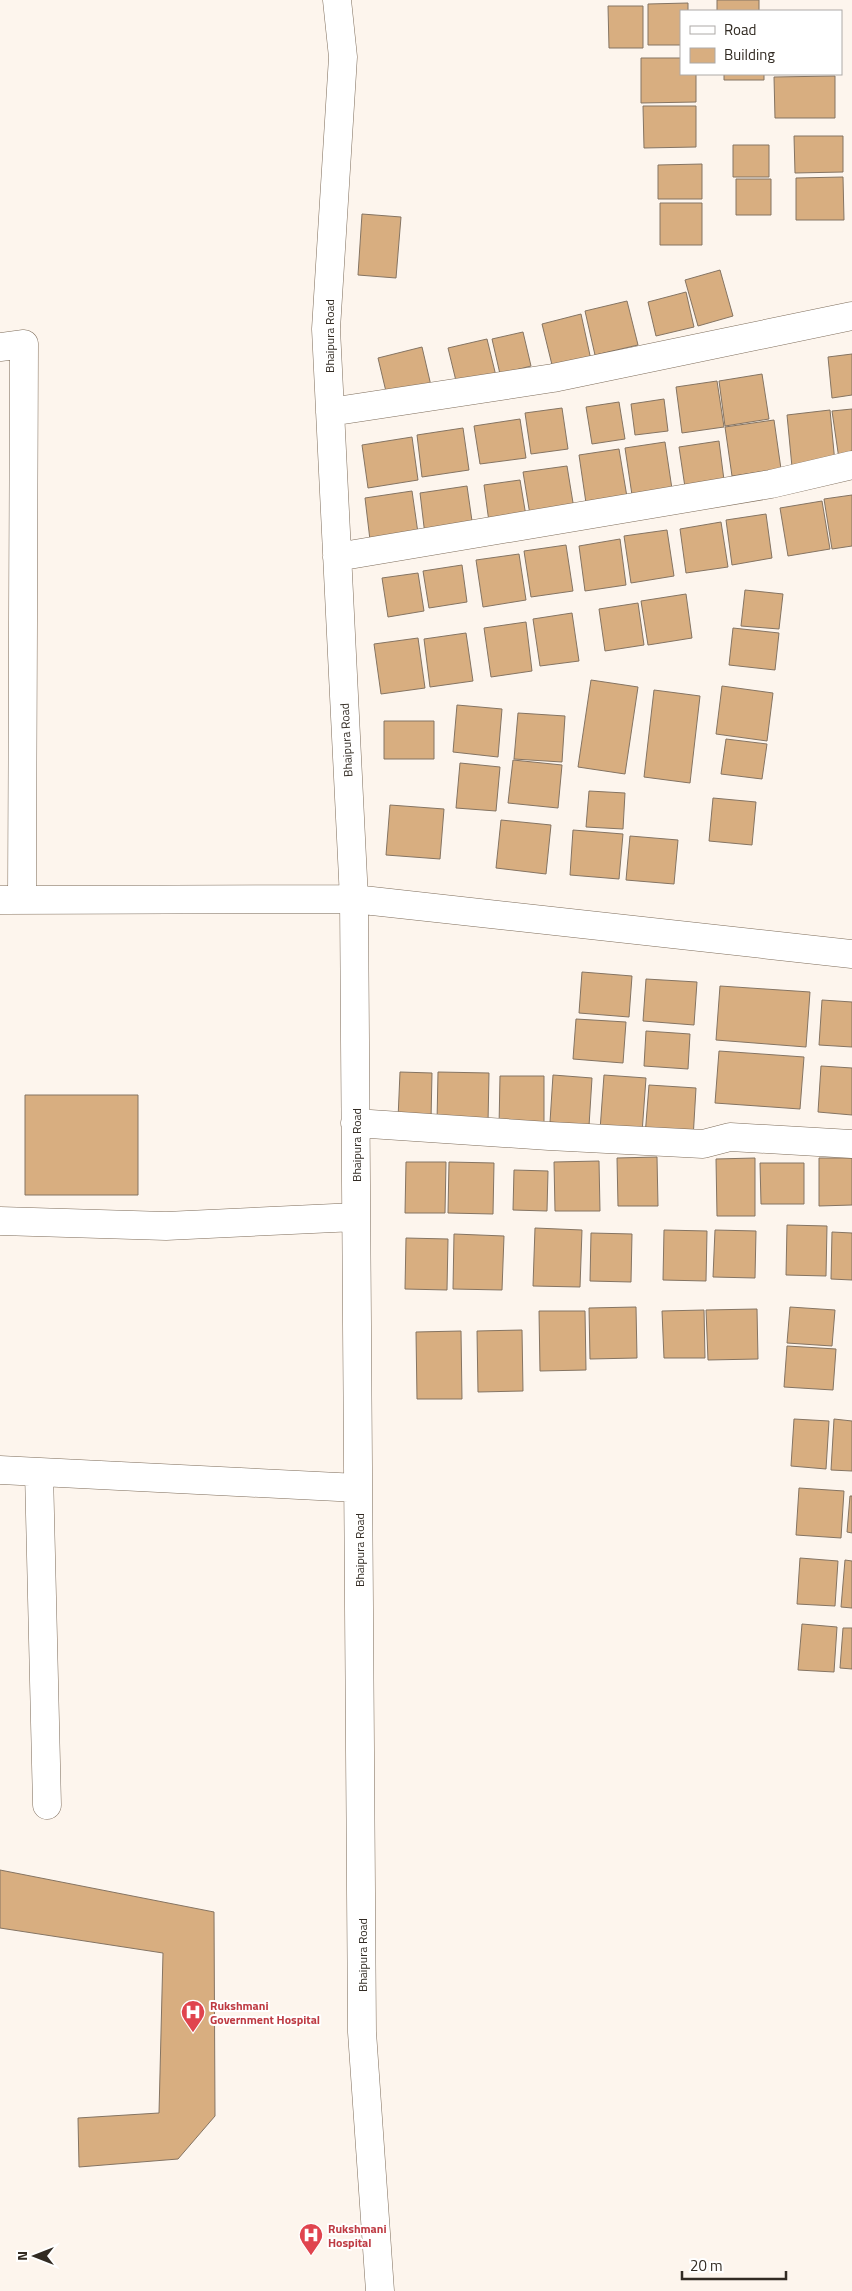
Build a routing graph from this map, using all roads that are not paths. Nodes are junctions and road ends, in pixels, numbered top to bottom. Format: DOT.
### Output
graph roads {
  1 [pos="338,0"];
  2 [pos="852,316"];
  3 [pos="0,347"];
  4 [pos="330,412"];
  5 [pos="852,465"];
  6 [pos="337,557"];
  7 [pos="354,899"];
  8 [pos="11,900"];
  9 [pos="852,954"];
  10 [pos="356,1123"];
  11 [pos="852,1144"];
  12 [pos="356,1217"];
  13 [pos="0,1221"];
  14 [pos="0,1470"];
  15 [pos="39,1472"];
  16 [pos="358,1488"];
  17 [pos="47,1805"];
  18 [pos="380,2291"];
  1 -- 4 [label="street, Bhaipura Road"];
  2 -- 4 [label="street"];
  3 -- 8 [label="street"];
  4 -- 6 [label="street, Bhaipura Road"];
  5 -- 6 [label="street"];
  6 -- 7 [label="street, Bhaipura Road"];
  7 -- 8 [label="street"];
  7 -- 9 [label="street"];
  7 -- 10 [label="street, Bhaipura Road"];
  10 -- 11 [label="street"];
  10 -- 12 [label="street, Bhaipura Road"];
  12 -- 13 [label="street"];
  12 -- 16 [label="street, Bhaipura Road"];
  14 -- 15 [label="street"];
  15 -- 16 [label="street"];
  15 -- 17 [label="street"];
  16 -- 18 [label="street, Bhaipura Road"];
}
